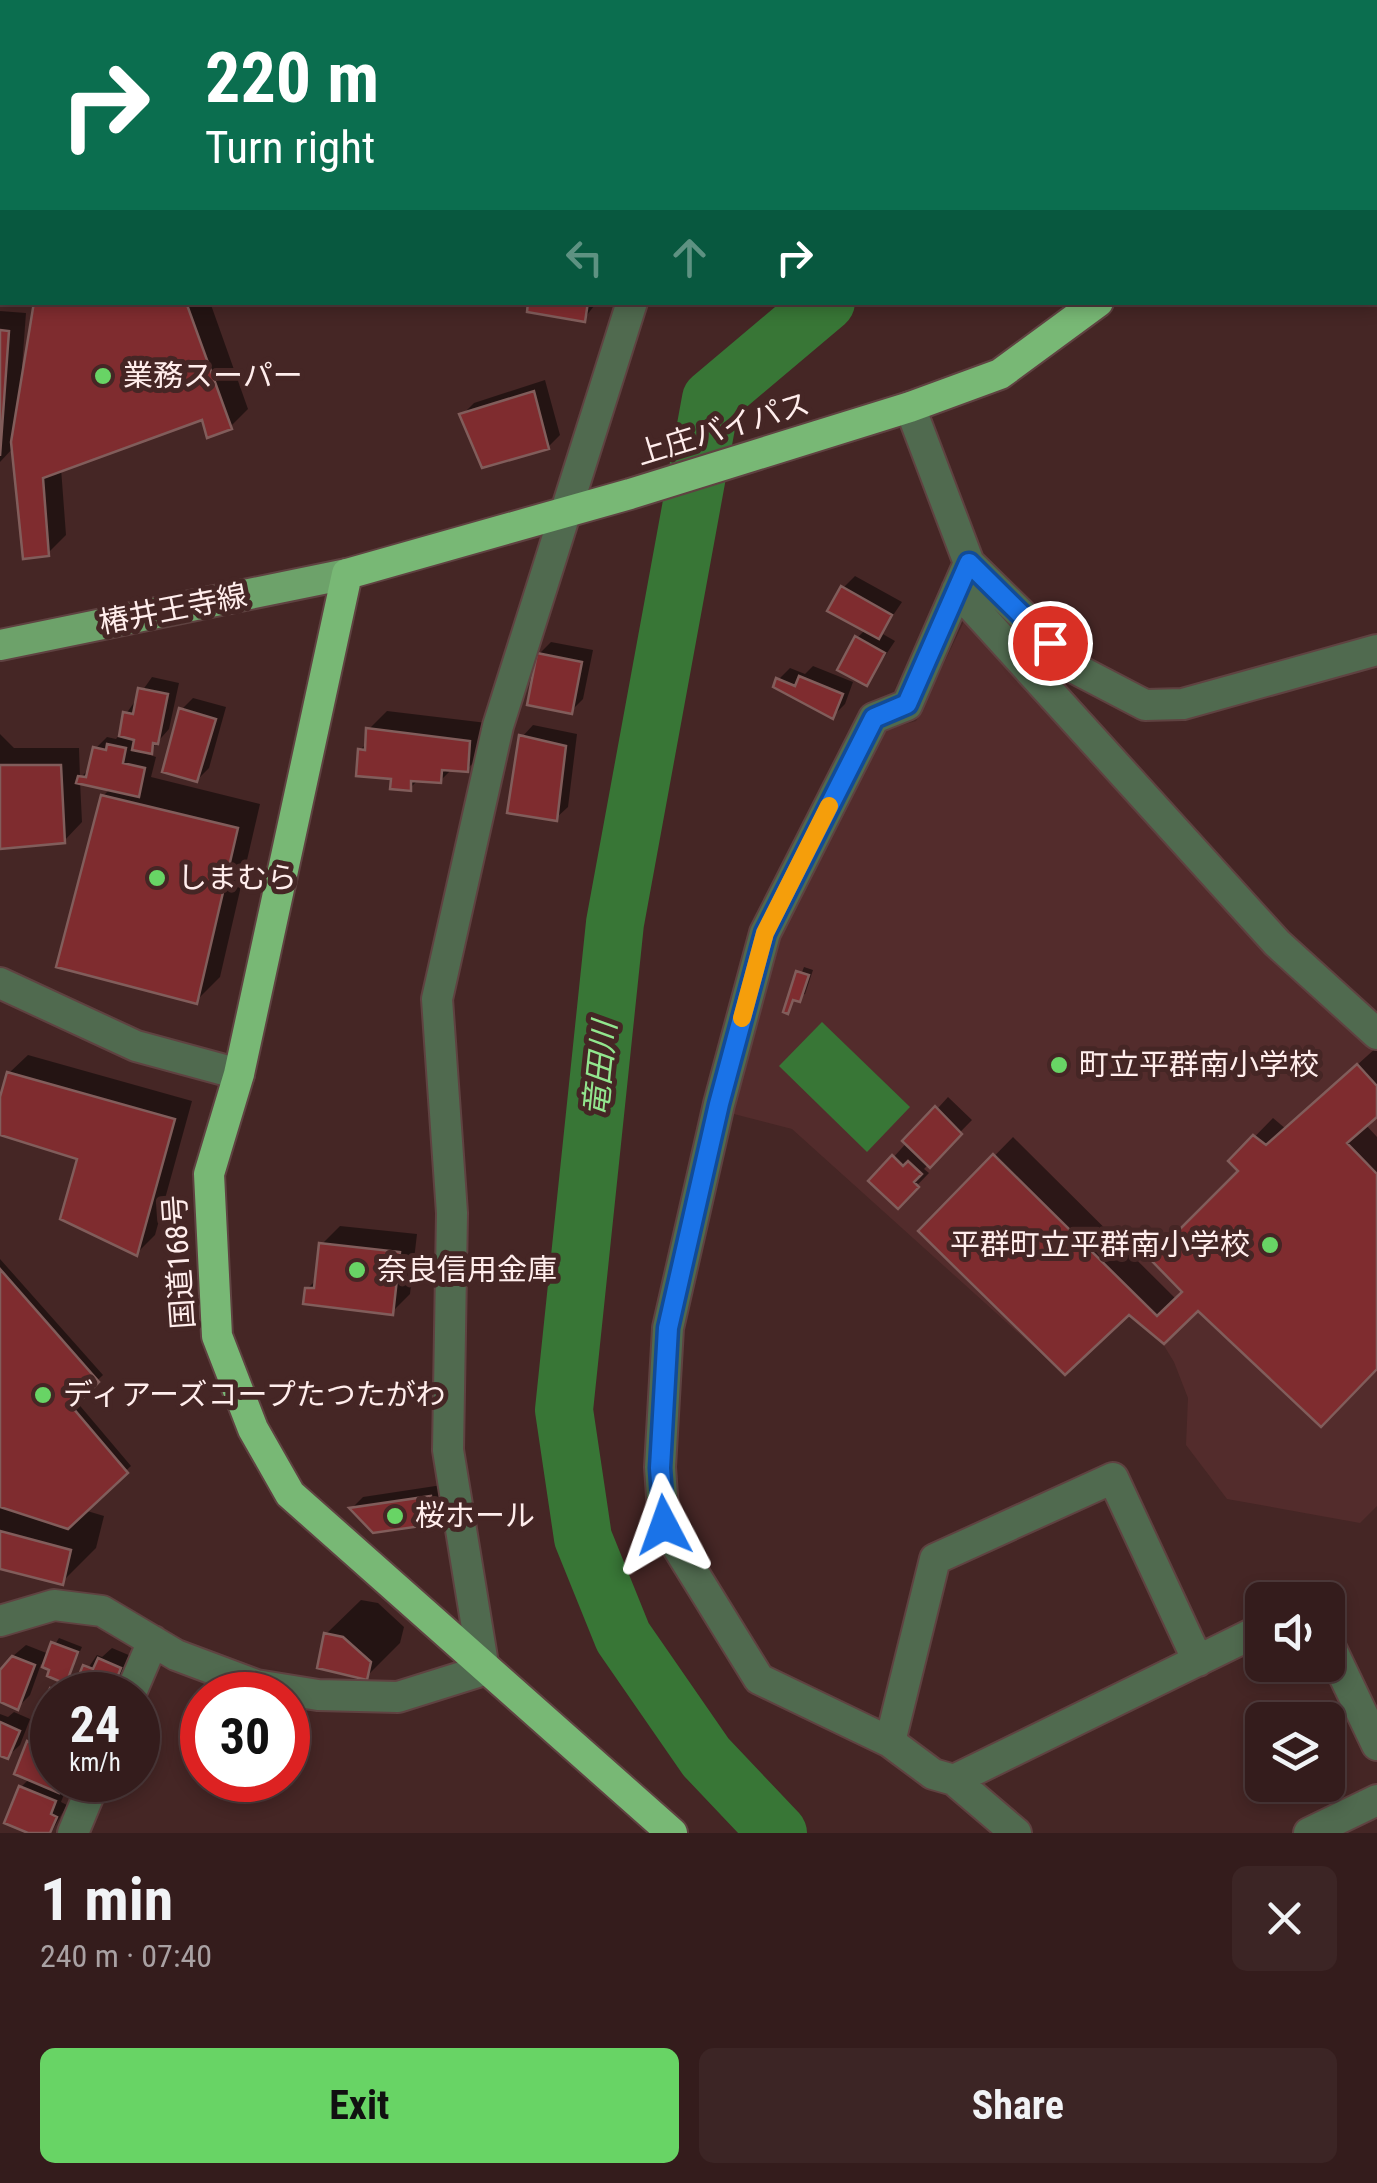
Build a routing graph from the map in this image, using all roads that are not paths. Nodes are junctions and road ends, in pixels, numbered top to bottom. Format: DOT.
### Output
graph roads {
  1 [pos="631,305"];
  2 [pos="1094,305"];
  3 [pos="910,407"];
  4 [pos="563,514"];
  5 [pos="347,574"];
  6 [pos="963,576"];
  7 [pos="0,645"];
  8 [pos="1377,650"];
  9 [pos="0,983"];
  10 [pos="1377,1034"];
  11 [pos="239,1074"];
  12 [pos="0,1621"];
  13 [pos="1245,1638"];
  14 [pos="153,1642"];
  15 [pos="1198,1661"];
  16 [pos="484,1670"];
  17 [pos="140,1672"];
  18 [pos="1345,1678"];
  19 [pos="890,1742"];
  20 [pos="1377,1745"];
  21 [pos="954,1780"];
  22 [pos="1377,1800"];
  23 [pos="86,1802"];
  24 [pos="73,1833"];
  25 [pos="672,1833"];
  26 [pos="1016,1833"];
  27 [pos="1309,1833"];
  1 -- 4 [label="street"];
  2 -- 3 [label="highway, 上庄バイパス"];
  3 -- 4 [label="highway, 上庄バイパス"];
  3 -- 6 [label="street"];
  4 -- 5 [label="highway, 上庄バイパス"];
  4 -- 16 [label="street"];
  5 -- 7 [label="main road, 椿井王寺線"];
  5 -- 11 [label="highway, 国道168号"];
  6 -- 8 [label="street"];
  6 -- 10 [label="street"];
  6 -- 19 [label="street"];
  9 -- 11 [label="street"];
  11 -- 16 [label="highway, 国道168号"];
  12 -- 14 [label="street"];
  13 -- 15 [label="street"];
  14 -- 16 [label="street"];
  14 -- 17 [label="street"];
  15 -- 19 [label="street"];
  15 -- 21 [label="street"];
  16 -- 25 [label="highway, 国道168号"];
  18 -- 20 [label="street"];
  19 -- 21 [label="street"];
  21 -- 26 [label="street"];
  22 -- 27 [label="street"];
  23 -- 24 [label="street"];
}
